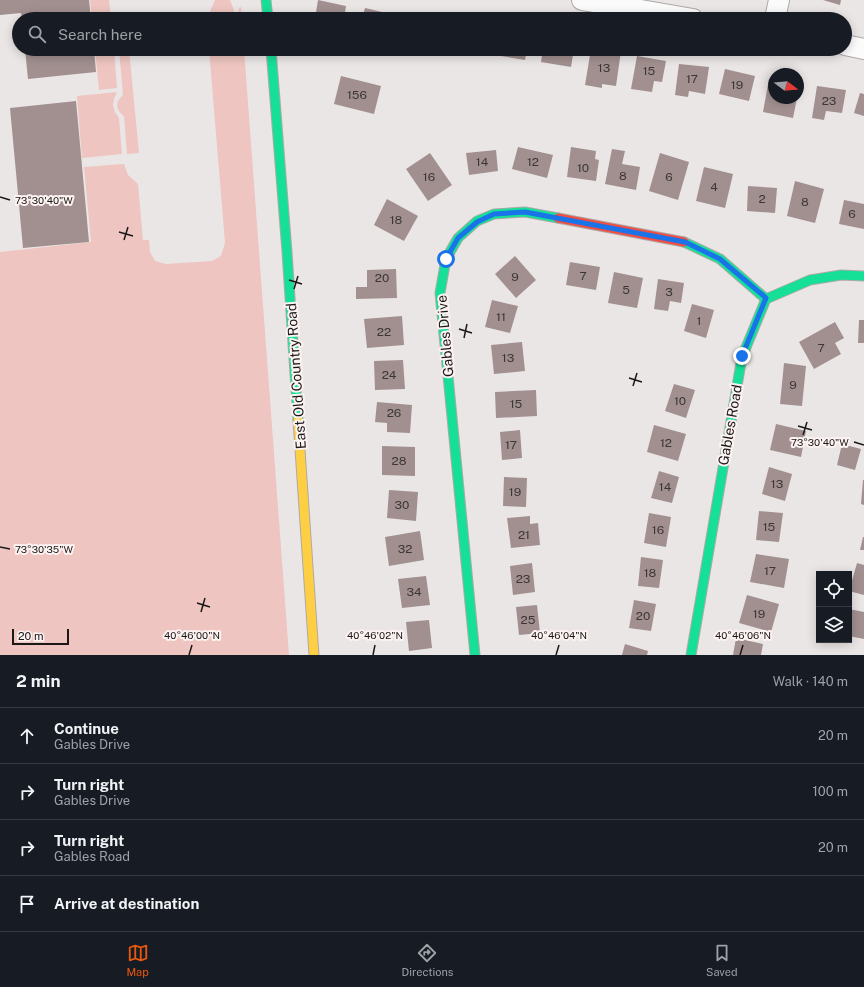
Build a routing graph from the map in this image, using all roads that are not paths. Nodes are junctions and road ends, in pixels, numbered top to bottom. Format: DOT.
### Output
graph roads {
  1 [pos="266,0"];
  2 [pos="582,0"];
  3 [pos="779,0"];
  4 [pos="267,12"];
  5 [pos="652,12"];
  6 [pos="776,12"];
  7 [pos="852,46"];
  8 [pos="864,49"];
  9 [pos="272,56"];
  10 [pos="864,276"];
  11 [pos="766,298"];
  12 [pos="314,655"];
  13 [pos="475,655"];
  14 [pos="690,655"];
  1 -- 4 [label="street"];
  2 -- 5 [label="street"];
  3 -- 6 [label="street"];
  7 -- 8 [label="street"];
  9 -- 12 [label="street, East Old Country Road"];
  10 -- 11 [label="street"];
  11 -- 13 [label="street, Gables Drive"];
  11 -- 14 [label="street, Gables Road"];
}
